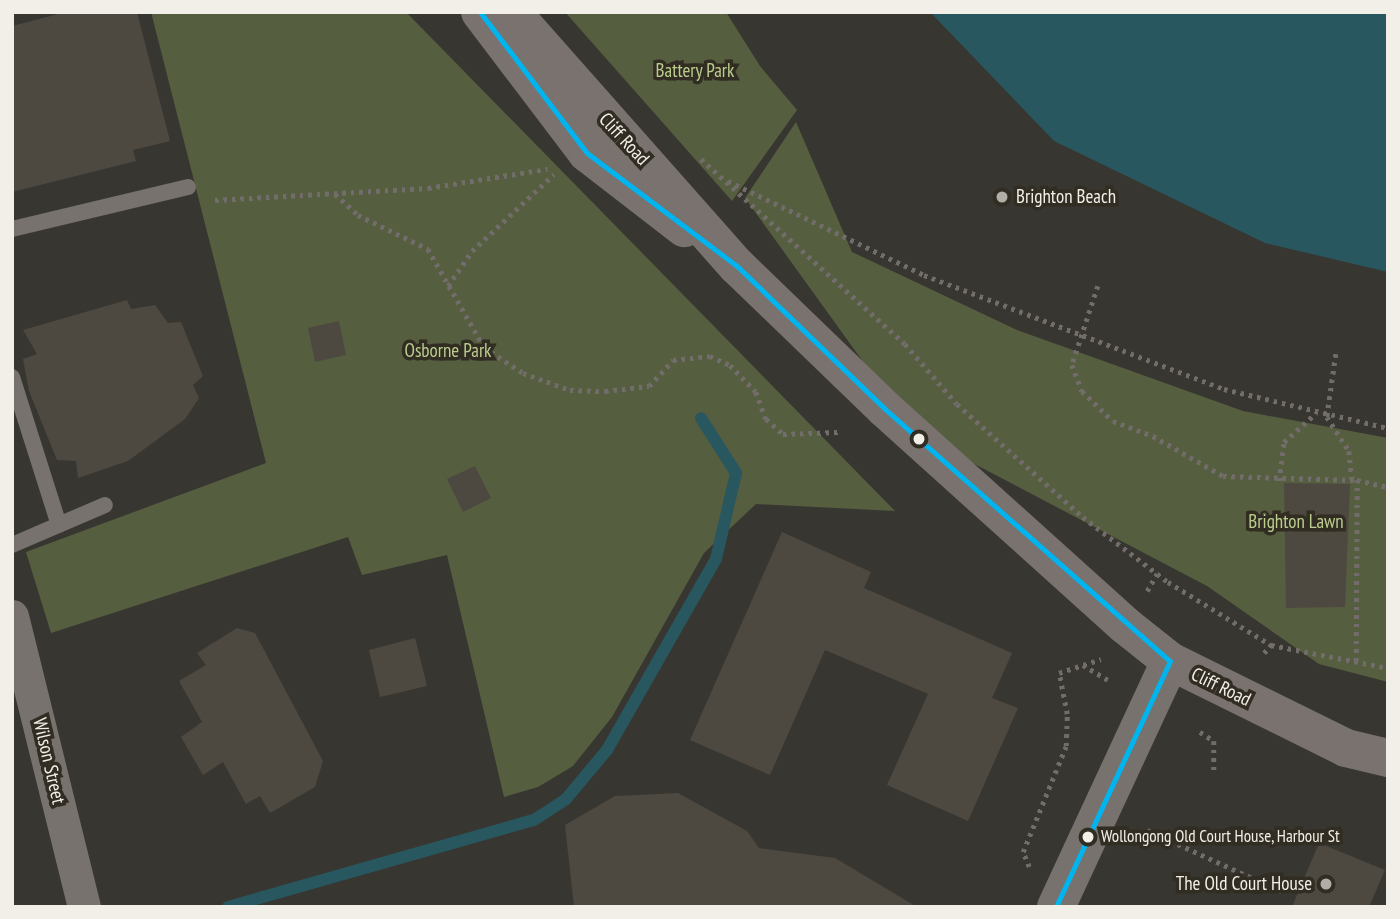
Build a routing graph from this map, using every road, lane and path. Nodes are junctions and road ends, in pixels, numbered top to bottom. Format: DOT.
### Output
graph roads {
  1 [pos="480,12"];
  2 [pos="512,12"];
  3 [pos="692,152"];
  4 [pos="720,178"];
  5 [pos="188,187"];
  6 [pos="335,194"];
  7 [pos="203,202"];
  8 [pos="12,229"];
  9 [pos="737,266"];
  10 [pos="448,286"];
  11 [pos="1098,286"];
  12 [pos="1080,334"];
  13 [pos="1336,354"];
  14 [pos="12,377"];
  15 [pos="1316,414"];
  16 [pos="1327,417"];
  17 [pos="1388,428"];
  18 [pos="838,432"];
  19 [pos="1341,442"];
  20 [pos="1352,463"];
  21 [pos="1355,479"];
  22 [pos="1279,481"];
  23 [pos="1388,486"];
  24 [pos="105,505"];
  25 [pos="59,525"];
  26 [pos="12,545"];
  27 [pos="1157,574"];
  28 [pos="1146,593"];
  29 [pos="12,616"];
  30 [pos="1271,645"];
  31 [pos="1264,653"];
  32 [pos="1105,658"];
  33 [pos="1170,661"];
  34 [pos="1356,661"];
  35 [pos="1082,665"];
  36 [pos="1388,668"];
  37 [pos="1108,680"];
  38 [pos="1200,733"];
  39 [pos="1388,758"];
  40 [pos="1213,771"];
  41 [pos="1147,830"];
  42 [pos="1023,852"];
  43 [pos="1283,892"];
  44 [pos="84,907"];
  45 [pos="1056,907"];
  1 -- 9 [label="main road, Cliff Road"];
  2 -- 9 [label="main road, Cliff Road"];
  3 -- 4 [label="path"];
  4 -- 12 [label="path"];
  4 -- 27 [label="path"];
  5 -- 8 [label="lane"];
  6 -- 7 [label="path"];
  6 -- 10 [label="path"];
  6 -- 10 [label="path"];
  9 -- 33 [label="main road, Cliff Road"];
  10 -- 18 [label="path"];
  11 -- 12 [label="path"];
  12 -- 15 [label="path"];
  12 -- 22 [label="path"];
  13 -- 16 [label="path"];
  14 -- 25 [label="lane"];
  15 -- 16 [label="path"];
  15 -- 22 [label="path"];
  16 -- 17 [label="path"];
  16 -- 20 [label="path"];
  19 -- 20 [label="path"];
  20 -- 21 [label="path"];
  21 -- 22 [label="path"];
  21 -- 23 [label="path"];
  21 -- 34 [label="path"];
  24 -- 25 [label="lane"];
  25 -- 26 [label="lane"];
  27 -- 28 [label="path"];
  27 -- 30 [label="path"];
  29 -- 44 [label="street, Wilson Street"];
  30 -- 31 [label="path"];
  30 -- 34 [label="path"];
  32 -- 35 [label="path"];
  33 -- 39 [label="main road, Cliff Road"];
  33 -- 45 [label="street"];
  34 -- 36 [label="path"];
  35 -- 37 [label="path"];
  35 -- 42 [label="path"];
  38 -- 40 [label="path"];
  41 -- 43 [label="path"];
}
